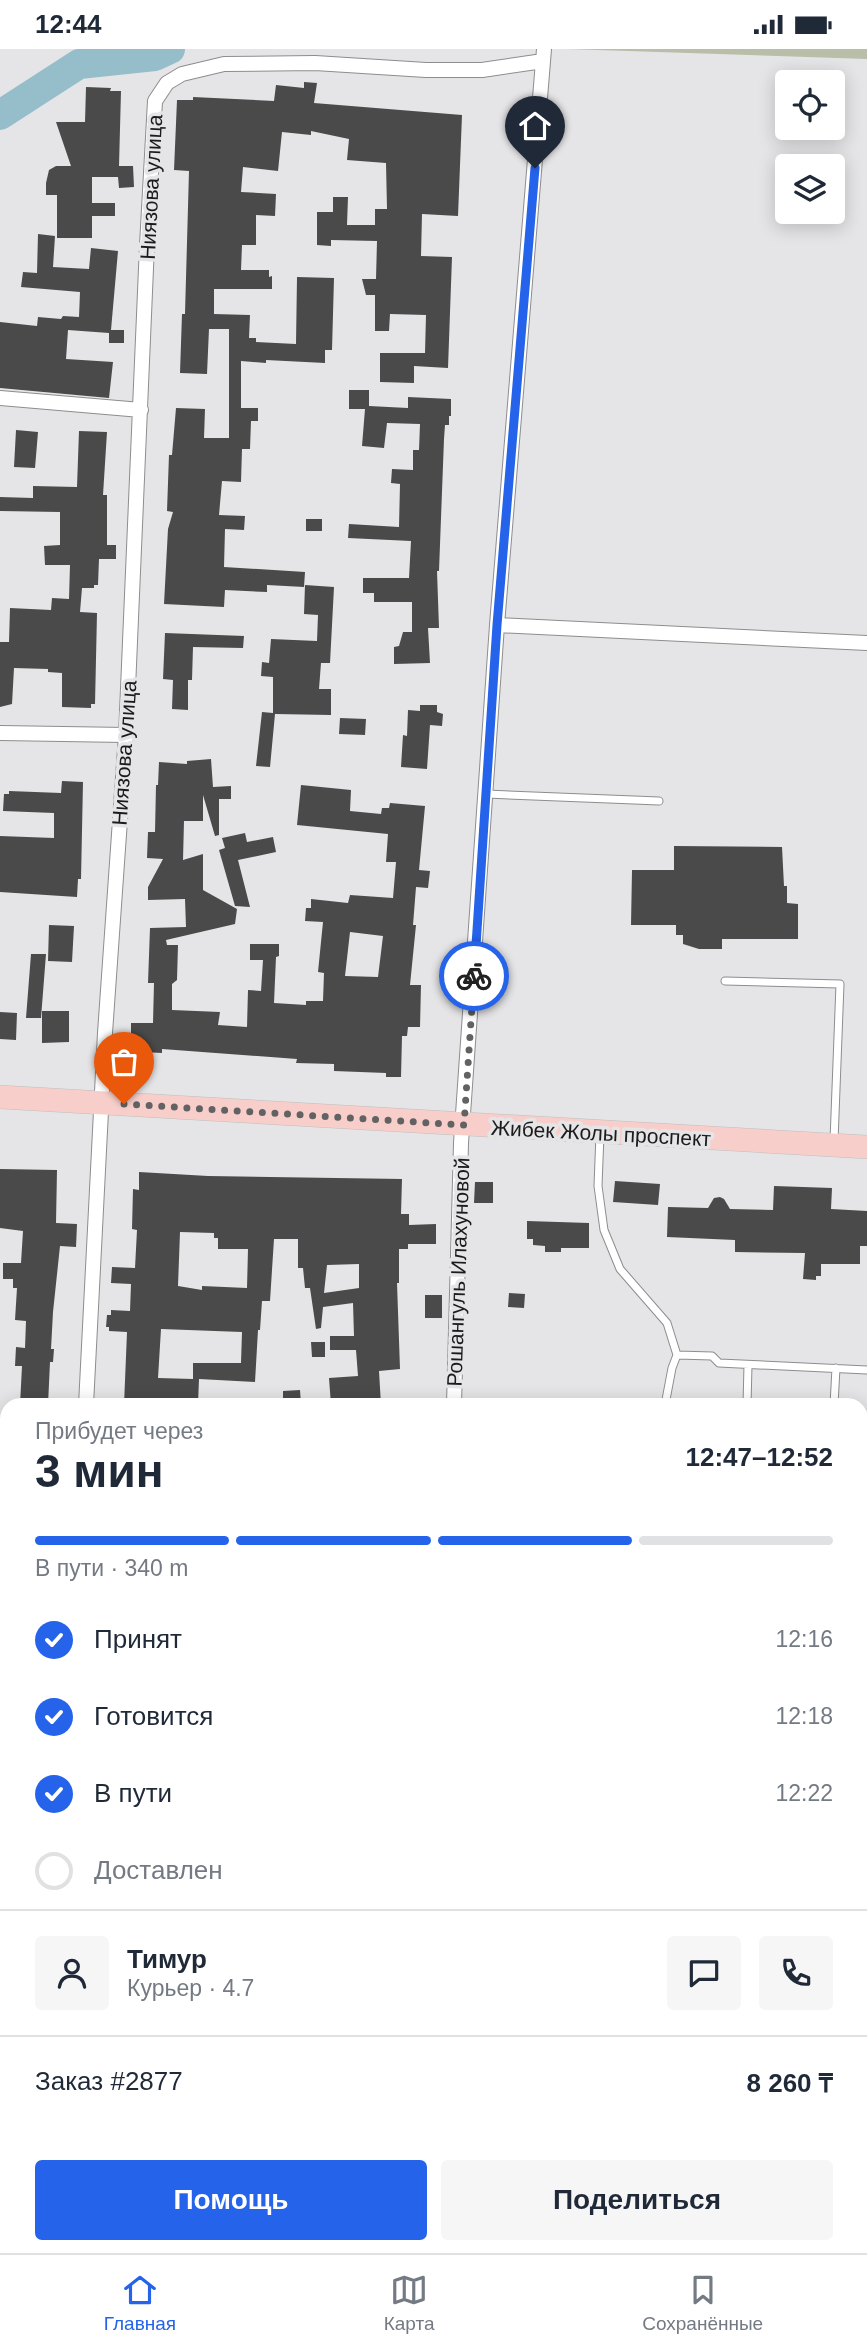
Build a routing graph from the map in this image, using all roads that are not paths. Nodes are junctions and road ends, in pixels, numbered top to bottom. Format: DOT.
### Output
graph roads {
  1 [pos="544,55"];
  2 [pos="0,398"];
  3 [pos="141,410"];
  4 [pos="497,625"];
  5 [pos="867,643"];
  6 [pos="0,733"];
  7 [pos="127,735"];
  8 [pos="486,794"];
  9 [pos="659,801"];
  10 [pos="725,981"];
  11 [pos="0,1097"];
  12 [pos="102,1103"];
  13 [pos="464,1125"];
  14 [pos="600,1132"];
  15 [pos="834,1145"];
  16 [pos="867,1147"];
  17 [pos="677,1355"];
  18 [pos="748,1365"];
  19 [pos="836,1368"];
  20 [pos="867,1370"];
  21 [pos="86,1398"];
  22 [pos="454,1398"];
  23 [pos="667,1398"];
  24 [pos="747,1398"];
  25 [pos="834,1398"];
  1 -- 3 [label="street, Ниязова улица"];
  1 -- 4 [label="street, Рошангуль Илахуновой"];
  2 -- 3 [label="street"];
  3 -- 7 [label="street, Ниязова улица"];
  4 -- 5 [label="street"];
  4 -- 8 [label="street, Рошангуль Илахуновой"];
  6 -- 7 [label="street"];
  7 -- 12 [label="street, Ниязова улица"];
  8 -- 9 [label="lane"];
  8 -- 13 [label="street, Рошангуль Илахуновой"];
  10 -- 15 [label="lane"];
  11 -- 12 [label="highway, Жибек Жолы проспект"];
  12 -- 13 [label="highway, Жибек Жолы проспект"];
  12 -- 21 [label="street, Ниязова улица"];
  13 -- 14 [label="highway, Жибек Жолы проспект"];
  13 -- 22 [label="street, Рошангуль Илахуновой"];
  14 -- 15 [label="highway, Жибек Жолы проспект"];
  14 -- 17 [label="lane"];
  15 -- 16 [label="highway, Жибек Жолы проспект"];
  17 -- 18 [label="lane"];
  17 -- 23 [label="lane"];
  18 -- 19 [label="lane"];
  18 -- 24 [label="lane"];
  19 -- 20 [label="lane"];
  19 -- 25 [label="lane"];
}
